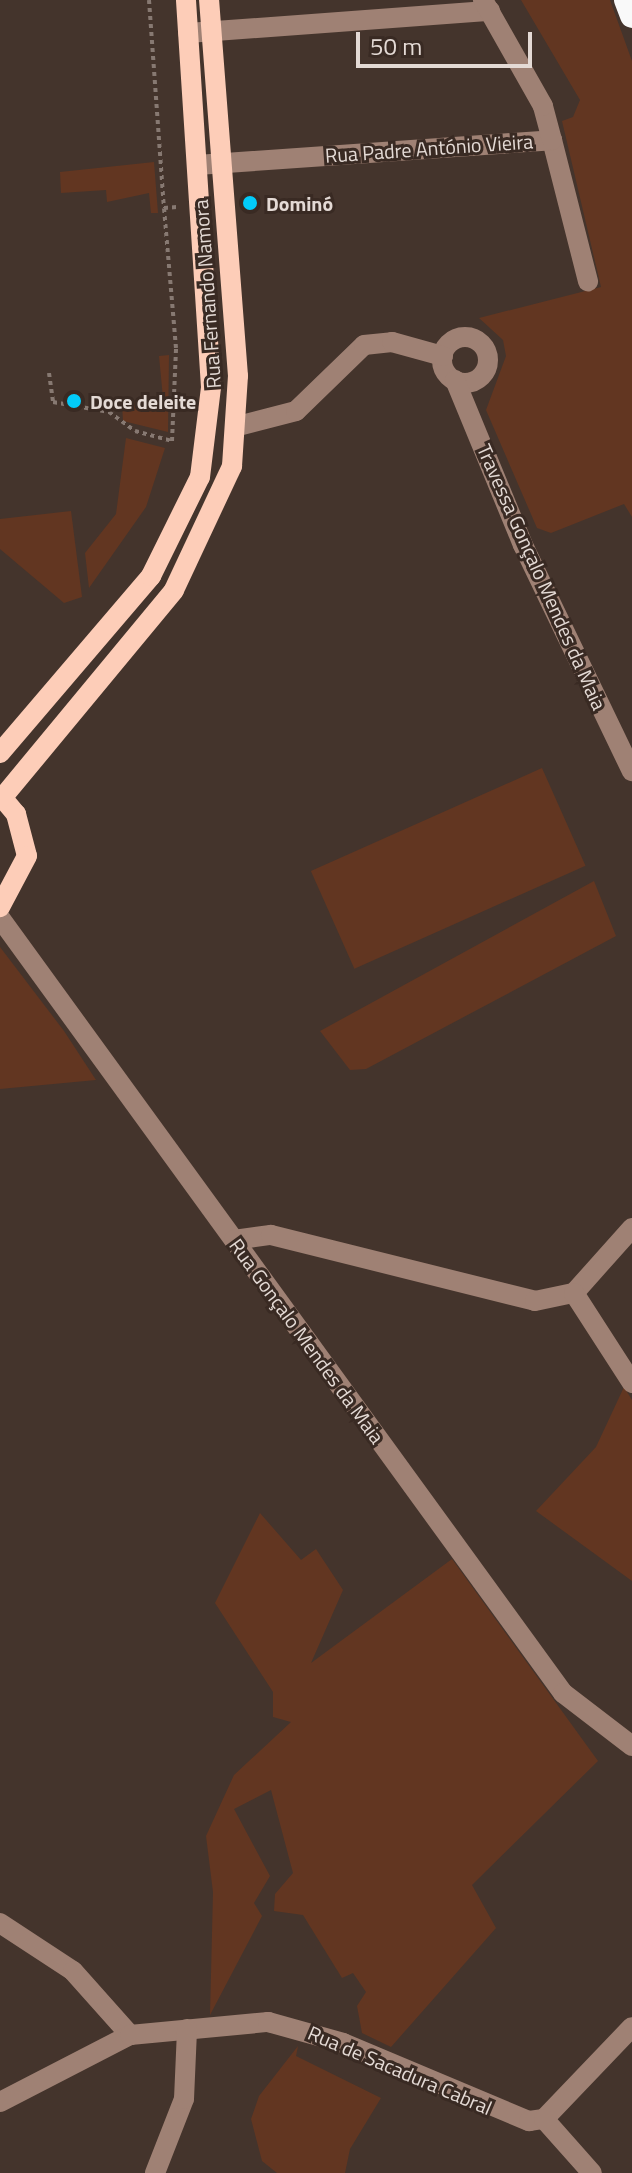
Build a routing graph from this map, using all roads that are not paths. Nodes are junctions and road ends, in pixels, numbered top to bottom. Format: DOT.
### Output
graph roads {
  1 [pos="186,0"];
  2 [pos="209,0"];
  3 [pos="626,0"];
  4 [pos="487,5"];
  5 [pos="632,16"];
  6 [pos="211,32"];
  7 [pos="188,33"];
  8 [pos="552,140"];
  9 [pos="223,162"];
  10 [pos="197,165"];
  11 [pos="588,281"];
  12 [pos="443,356"];
  13 [pos="455,380"];
  14 [pos="238,426"];
  15 [pos="0,753"];
  16 [pos="632,771"];
  17 [pos="1,796"];
  18 [pos="0,907"];
  19 [pos="0,918"];
  20 [pos="632,1228"];
  21 [pos="234,1240"];
  22 [pos="574,1293"];
  23 [pos="632,1383"];
  24 [pos="632,1746"];
  25 [pos="0,1923"];
  26 [pos="632,2027"];
  27 [pos="187,2029"];
  28 [pos="130,2035"];
  29 [pos="0,2102"];
  30 [pos="544,2119"];
  31 [pos="155,2173"];
  32 [pos="592,2173"];
  1 -- 7 [label="main road, Rua Fernando Namora"];
  2 -- 6 [label="main road, Rua Fernando Namora"];
  3 -- 5 [label="highway"];
  4 -- 6 [label="street"];
  4 -- 8 [label="street, Rua Padre António Vieira"];
  6 -- 7 [label="street"];
  6 -- 9 [label="main road, Rua Fernando Namora"];
  7 -- 10 [label="main road, Rua Fernando Namora"];
  8 -- 9 [label="street, Rua Padre António Vieira"];
  8 -- 11 [label="street"];
  9 -- 10 [label="street, Rua Padre António Vieira"];
  9 -- 14 [label="main road, Rua Fernando Namora"];
  10 -- 15 [label="main road, Rua Fernando Namora"];
  12 -- 13 [label="street, Travessa Gonçalo Mendes da Maia"];
  12 -- 13 [label="street"];
  12 -- 14 [label="street"];
  13 -- 16 [label="street, Travessa Gonçalo Mendes da Maia"];
  14 -- 17 [label="main road, Rua Fernando Namora"];
  17 -- 18 [label="main road"];
  19 -- 21 [label="street, Rua Gonçalo Mendes da Maia"];
  20 -- 22 [label="street"];
  21 -- 22 [label="street"];
  21 -- 24 [label="street, Rua Gonçalo Mendes da Maia"];
  22 -- 23 [label="street"];
  25 -- 28 [label="street"];
  26 -- 30 [label="street"];
  27 -- 28 [label="street, Rua de Sacadura Cabral"];
  27 -- 30 [label="street, Rua de Sacadura Cabral"];
  27 -- 31 [label="street"];
  28 -- 29 [label="street, Rua de Sacadura Cabral"];
  30 -- 32 [label="street"];
}
